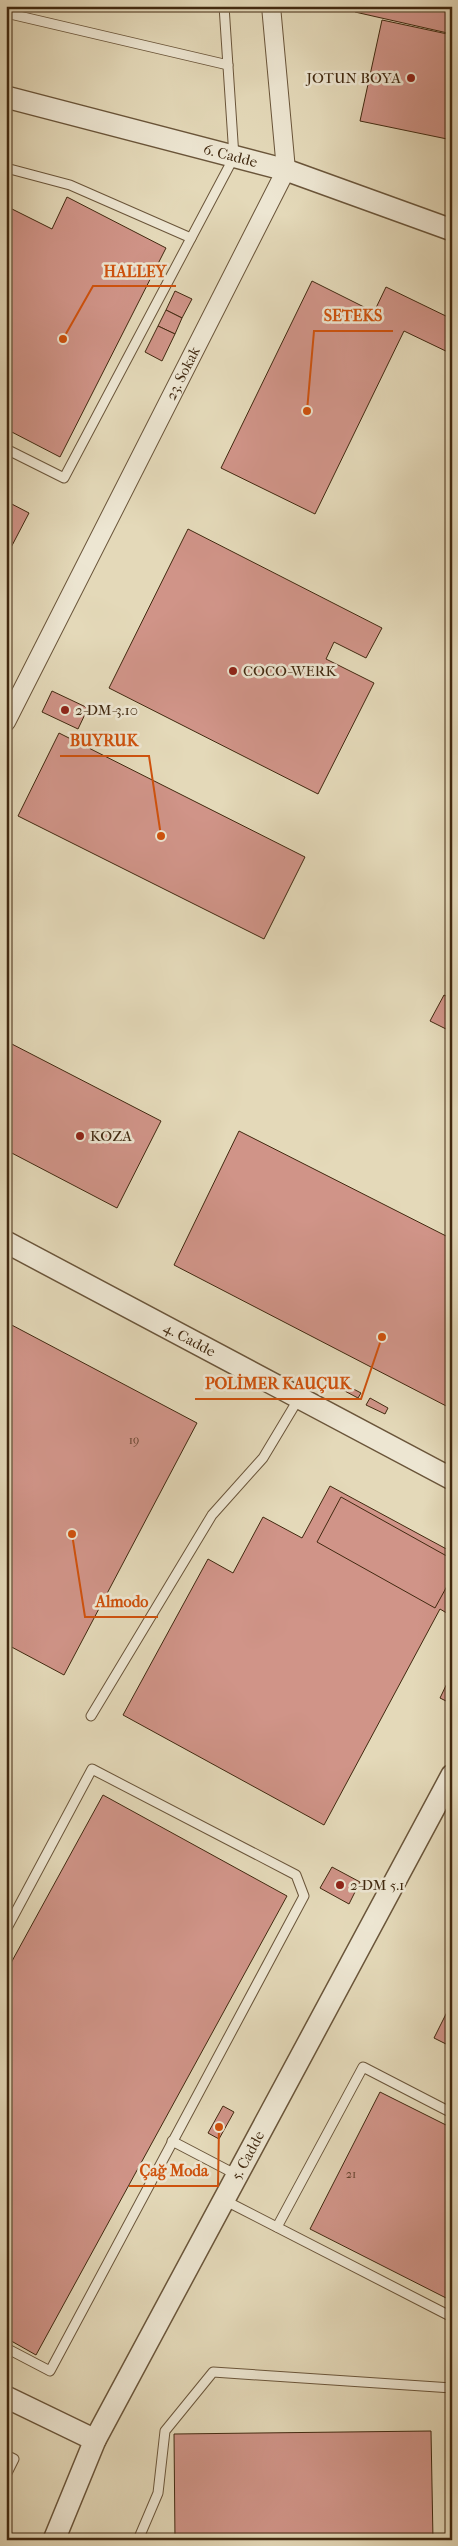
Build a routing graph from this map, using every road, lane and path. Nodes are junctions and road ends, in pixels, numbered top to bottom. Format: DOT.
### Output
graph roads {
  1 [pos="224,6"];
  2 [pos="271,6"];
  3 [pos="6,13"];
  4 [pos="228,65"];
  5 [pos="6,97"];
  6 [pos="234,157"];
  7 [pos="6,168"];
  8 [pos="286,170"];
  9 [pos="452,230"];
  10 [pos="191,238"];
  11 [pos="6,449"];
  12 [pos="6,722"];
  13 [pos="6,1242"];
  14 [pos="299,1398"];
  15 [pos="452,1479"];
  16 [pos="90,1716"];
  17 [pos="452,1775"];
  18 [pos="6,1930"];
  19 [pos="452,2113"];
  20 [pos="172,2142"];
  21 [pos="238,2175"];
  22 [pos="224,2200"];
  23 [pos="277,2227"];
  24 [pos="452,2317"];
  25 [pos="6,2348"];
  26 [pos="452,2388"];
  27 [pos="6,2397"];
  28 [pos="95,2440"];
  29 [pos="6,2455"];
  30 [pos="6,2475"];
  31 [pos="54,2540"];
  32 [pos="138,2540"];
  1 -- 4 [label="lane"];
  2 -- 8 [label="street"];
  3 -- 4 [label="lane"];
  4 -- 6 [label="lane"];
  5 -- 6 [label="street, 6. Cadde"];
  6 -- 8 [label="street, 6. Cadde"];
  6 -- 10 [label="lane"];
  7 -- 10 [label="lane"];
  8 -- 9 [label="street, 6. Cadde"];
  8 -- 12 [label="street, 23. Sokak"];
  10 -- 11 [label="lane"];
  13 -- 14 [label="street, 4. Cadde"];
  14 -- 15 [label="street, 4. Cadde"];
  14 -- 16 [label="lane"];
  17 -- 21 [label="street, 5. Cadde"];
  18 -- 20 [label="lane"];
  19 -- 23 [label="lane"];
  20 -- 21 [label="lane"];
  20 -- 25 [label="lane"];
  21 -- 22 [label="street, 5. Cadde"];
  22 -- 23 [label="lane"];
  22 -- 28 [label="street, 5. Cadde"];
  23 -- 24 [label="lane"];
  26 -- 32 [label="lane"];
  27 -- 28 [label="street"];
  28 -- 31 [label="street, 5. Cadde"];
  29 -- 30 [label="lane"];
}
